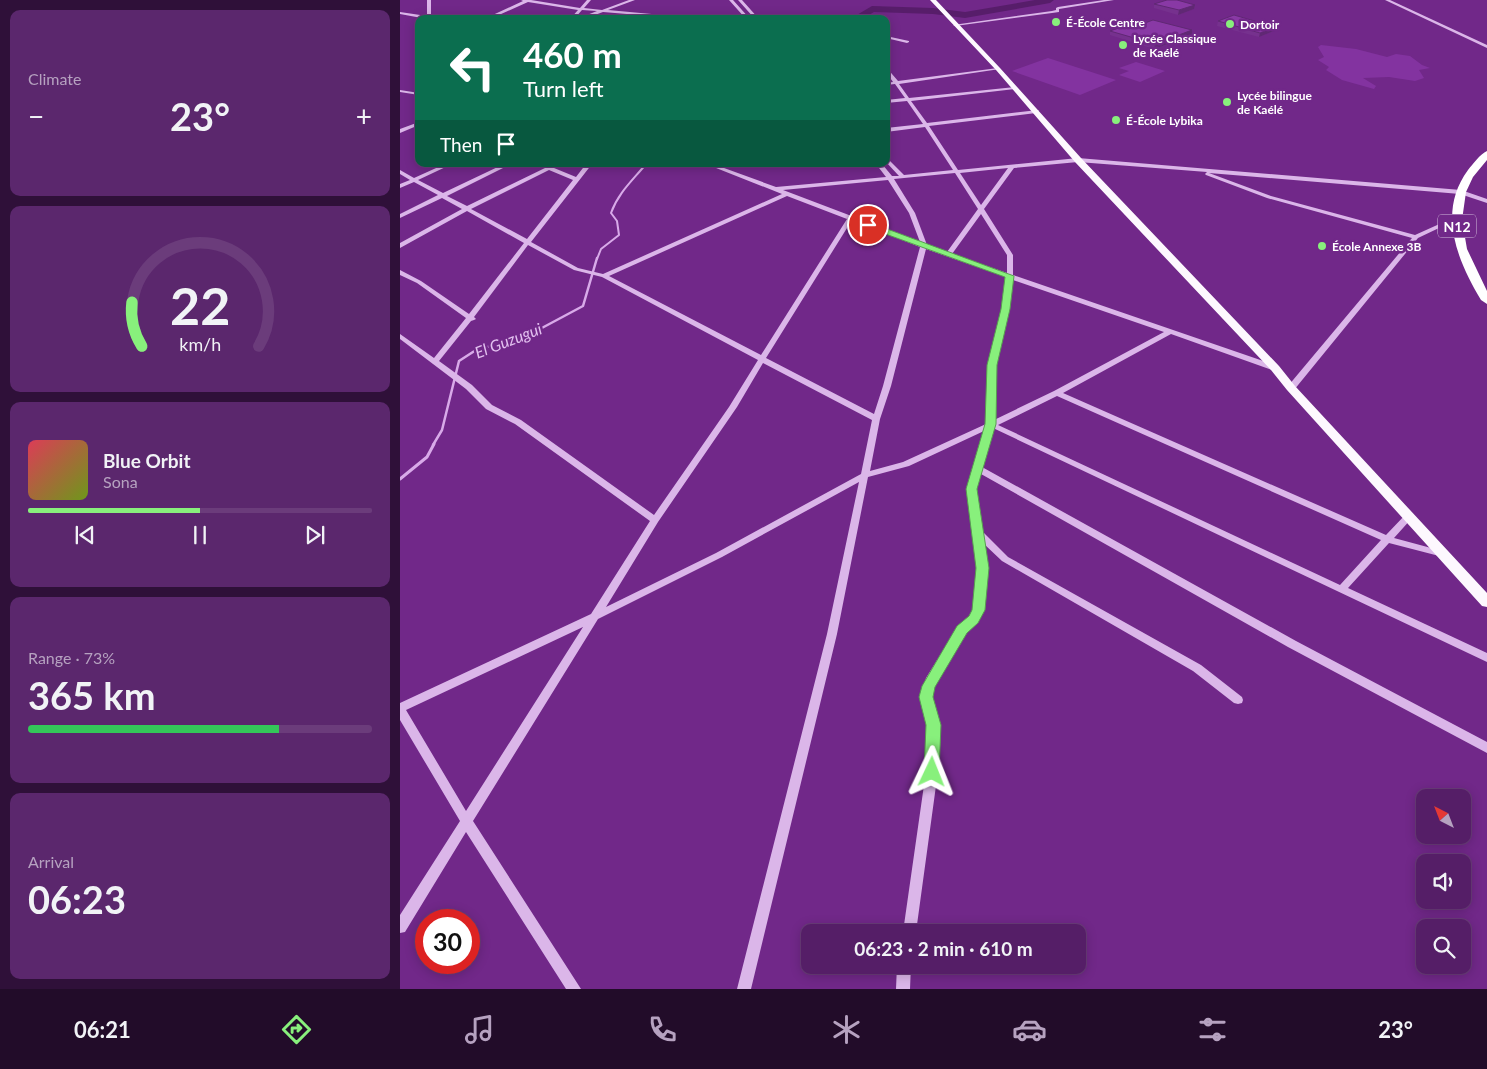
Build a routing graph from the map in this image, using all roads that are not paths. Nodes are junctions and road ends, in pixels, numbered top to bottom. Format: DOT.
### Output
graph roads {
  1 [pos="429,0"];
  2 [pos="526,0"];
  3 [pos="588,0"];
  4 [pos="633,0"];
  5 [pos="731,0"];
  6 [pos="740,0"];
  7 [pos="933,0"];
  8 [pos="1112,0"];
  9 [pos="1387,0"];
  10 [pos="581,9"];
  11 [pos="599,11"];
  12 [pos="400,13"];
  13 [pos="429,15"];
  14 [pos="494,15"];
  15 [pos="576,15"];
  16 [pos="589,15"];
  17 [pos="654,15"];
  18 [pos="744,15"];
  19 [pos="753,15"];
  20 [pos="415,16"];
  21 [pos="955,25"];
  22 [pos="890,38"];
  23 [pos="908,42"];
  24 [pos="1487,47"];
  25 [pos="998,69"];
  26 [pos="890,74"];
  27 [pos="895,82"];
  28 [pos="890,83"];
  29 [pos="1015,88"];
  30 [pos="400,91"];
  31 [pos="415,93"];
  32 [pos="909,100"];
  33 [pos="890,102"];
  34 [pos="1036,112"];
  35 [pos="415,125"];
  36 [pos="926,125"];
  37 [pos="890,130"];
  38 [pos="400,131"];
  39 [pos="1487,154"];
  40 [pos="1078,160"];
  41 [pos="890,163"];
  42 [pos="442,167"];
  43 [pos="502,167"];
  44 [pos="586,167"];
  45 [pos="717,167"];
  46 [pos="882,167"];
  47 [pos="1012,167"];
  48 [pos="549,168"];
  49 [pos="1197,170"];
  50 [pos="400,172"];
  51 [pos="957,172"];
  52 [pos="891,178"];
  53 [pos="903,178"];
  54 [pos="414,179"];
  55 [pos="576,179"];
  56 [pos="400,186"];
  57 [pos="776,189"];
  58 [pos="1461,192"];
  59 [pos="786,194"];
  60 [pos="442,195"];
  61 [pos="1487,200"];
  62 [pos="466,209"];
  63 [pos="981,209"];
  64 [pos="400,216"];
  65 [pos="850,218"];
  66 [pos="1457,218"];
  67 [pos="1416,237"];
  68 [pos="528,242"];
  69 [pos="924,245"];
  70 [pos="400,246"];
  71 [pos="948,255"];
  72 [pos="400,272"];
  73 [pos="604,276"];
  74 [pos="1009,276"];
  75 [pos="1487,300"];
  76 [pos="472,319"];
  77 [pos="1170,332"];
  78 [pos="400,336"];
  79 [pos="762,360"];
  80 [pos="435,361"];
  81 [pos="1275,368"];
  82 [pos="1291,388"];
  83 [pos="1057,393"];
  84 [pos="876,419"];
  85 [pos="990,424"];
  86 [pos="977,468"];
  87 [pos="865,475"];
  88 [pos="1409,516"];
  89 [pos="655,520"];
  90 [pos="978,532"];
  91 [pos="1389,540"];
  92 [pos="1443,554"];
  93 [pos="1343,588"];
  94 [pos="1487,602"];
  95 [pos="594,617"];
  96 [pos="1487,658"];
  97 [pos="1238,700"];
  98 [pos="400,709"];
  99 [pos="1487,748"];
  100 [pos="466,821"];
  101 [pos="910,924"];
  102 [pos="400,926"];
  103 [pos="904,974"];
  104 [pos="574,989"];
  105 [pos="744,989"];
  106 [pos="903,989"];
  1 -- 13 [label="street"];
  2 -- 10 [label="street"];
  2 -- 14 [label="street"];
  3 -- 10 [label="street"];
  4 -- 11 [label="street"];
  5 -- 18 [label="street"];
  6 -- 19 [label="street"];
  7 -- 21 [label="main road"];
  8 -- 21 [label="street"];
  9 -- 24 [label="street"];
  10 -- 11 [label="street"];
  10 -- 15 [label="street"];
  11 -- 16 [label="street"];
  11 -- 17 [label="street"];
  12 -- 20 [label="street"];
  21 -- 25 [label="main road"];
  22 -- 23 [label="street"];
  25 -- 27 [label="street"];
  25 -- 29 [label="main road"];
  26 -- 27 [label="street"];
  27 -- 28 [label="street"];
  27 -- 32 [label="street"];
  29 -- 32 [label="street"];
  29 -- 34 [label="main road"];
  30 -- 31 [label="street"];
  32 -- 33 [label="street"];
  32 -- 36 [label="street"];
  34 -- 36 [label="street"];
  34 -- 40 [label="main road"];
  35 -- 38 [label="street"];
  36 -- 37 [label="street"];
  36 -- 51 [label="street"];
  39 -- 58 [label="highway, N12"];
  40 -- 47 [label="street"];
  40 -- 49 [label="street"];
  40 -- 81 [label="main road"];
  41 -- 53 [label="street"];
  42 -- 54 [label="street"];
  43 -- 60 [label="street"];
  44 -- 55 [label="street"];
  45 -- 57 [label="street"];
  46 -- 52 [label="street"];
  47 -- 51 [label="street"];
  47 -- 63 [label="street"];
  48 -- 55 [label="street"];
  48 -- 62 [label="street"];
  49 -- 58 [label="street"];
  49 -- 67 [label="street"];
  50 -- 54 [label="street"];
  51 -- 53 [label="street"];
  51 -- 63 [label="street"];
  52 -- 53 [label="street"];
  52 -- 57 [label="street"];
  52 -- 69 [label="street"];
  54 -- 56 [label="street"];
  54 -- 60 [label="street"];
  55 -- 68 [label="street"];
  57 -- 59 [label="street"];
  58 -- 61 [label="street"];
  58 -- 66 [label="highway, N12"];
  59 -- 65 [label="street"];
  59 -- 73 [label="street"];
  60 -- 62 [label="street"];
  60 -- 64 [label="street"];
  62 -- 68 [label="street"];
  62 -- 70 [label="street"];
  63 -- 71 [label="street"];
  63 -- 74 [label="street"];
  65 -- 69 [label="street"];
  65 -- 79 [label="street"];
  66 -- 67 [label="street"];
  66 -- 75 [label="highway, N12"];
  67 -- 82 [label="street"];
  68 -- 73 [label="street"];
  68 -- 76 [label="street"];
  69 -- 71 [label="street"];
  69 -- 84 [label="street"];
  71 -- 74 [label="street"];
  72 -- 76 [label="street"];
  73 -- 79 [label="street"];
  74 -- 77 [label="street"];
  74 -- 85 [label="street"];
  76 -- 80 [label="street"];
  77 -- 81 [label="street"];
  77 -- 83 [label="street"];
  78 -- 80 [label="street"];
  79 -- 84 [label="street"];
  79 -- 89 [label="street"];
  80 -- 89 [label="street"];
  81 -- 82 [label="main road"];
  82 -- 88 [label="main road"];
  83 -- 85 [label="street"];
  83 -- 91 [label="street"];
  84 -- 87 [label="street"];
  85 -- 86 [label="street"];
  85 -- 87 [label="street"];
  85 -- 93 [label="street"];
  86 -- 90 [label="street"];
  86 -- 99 [label="street"];
  87 -- 95 [label="street"];
  87 -- 105 [label="street"];
  88 -- 91 [label="street"];
  88 -- 92 [label="main road"];
  89 -- 95 [label="street"];
  90 -- 97 [label="street"];
  90 -- 101 [label="street"];
  91 -- 92 [label="street"];
  91 -- 93 [label="street"];
  92 -- 94 [label="main road"];
  93 -- 96 [label="street"];
  95 -- 98 [label="street"];
  95 -- 100 [label="street"];
  98 -- 100 [label="street"];
  100 -- 102 [label="street"];
  100 -- 104 [label="street"];
  103 -- 106 [label="street"];
}
